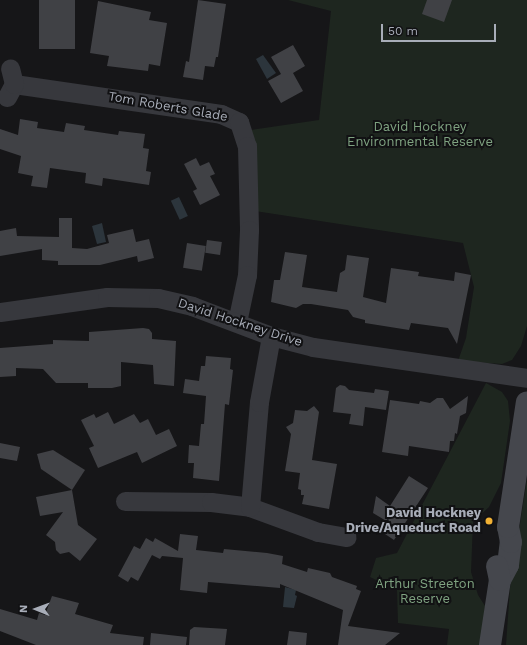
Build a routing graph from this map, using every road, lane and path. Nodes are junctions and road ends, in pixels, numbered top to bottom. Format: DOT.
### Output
graph roads {
  1 [pos="10,83"];
  2 [pos="0,312"];
  3 [pos="237,322"];
  4 [pos="271,336"];
  5 [pos="527,378"];
  6 [pos="526,419"];
  7 [pos="125,501"];
  8 [pos="250,507"];
  9 [pos="351,539"];
  10 [pos="490,645"];
  1 -- 3 [label="street, Tom Roberts Glade"];
  2 -- 3 [label="street, David Hockney Drive"];
  3 -- 4 [label="street, David Hockney Drive"];
  4 -- 5 [label="street, David Hockney Drive"];
  4 -- 8 [label="street"];
  6 -- 10 [label="main road"];
  7 -- 8 [label="street"];
  8 -- 9 [label="street"];
}
